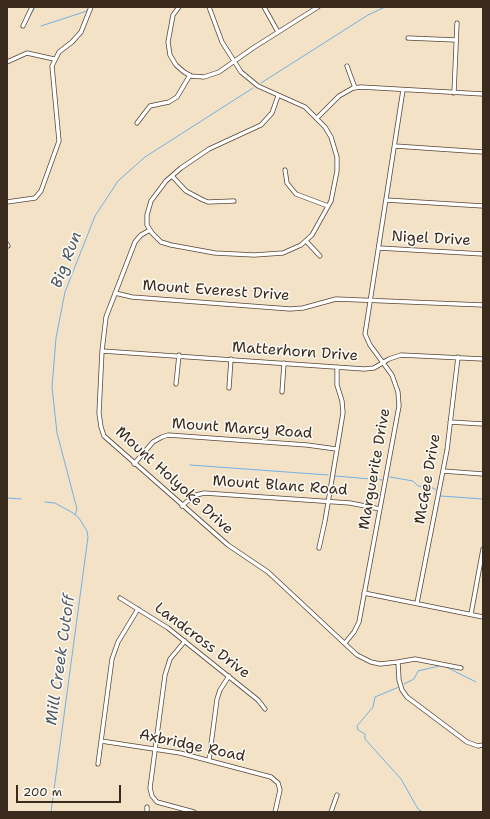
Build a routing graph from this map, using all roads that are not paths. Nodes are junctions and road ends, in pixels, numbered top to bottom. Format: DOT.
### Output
graph roads {
  1 [pos="32,7"];
  2 [pos="91,7"];
  3 [pos="179,7"];
  4 [pos="209,7"];
  5 [pos="264,7"];
  6 [pos="316,8"];
  7 [pos="457,23"];
  8 [pos="23,26"];
  9 [pos="278,32"];
  10 [pos="408,38"];
  11 [pos="456,40"];
  12 [pos="54,59"];
  13 [pos="7,62"];
  14 [pos="234,62"];
  15 [pos="347,66"];
  16 [pos="190,75"];
  17 [pos="355,88"];
  18 [pos="403,90"];
  19 [pos="454,93"];
  20 [pos="483,94"];
  21 [pos="278,96"];
  22 [pos="317,118"];
  23 [pos="137,123"];
  24 [pos="395,146"];
  25 [pos="483,152"];
  26 [pos="285,170"];
  27 [pos="172,176"];
  28 [pos="386,200"];
  29 [pos="234,201"];
  30 [pos="7,202"];
  31 [pos="328,206"];
  32 [pos="483,206"];
  33 [pos="150,230"];
  34 [pos="306,241"];
  35 [pos="378,248"];
  36 [pos="483,254"];
  37 [pos="320,256"];
  38 [pos="115,293"];
  39 [pos="370,300"];
  40 [pos="483,306"];
  41 [pos="102,351"];
  42 [pos="179,355"];
  43 [pos="458,357"];
  44 [pos="231,359"];
  45 [pos="483,359"];
  46 [pos="384,362"];
  47 [pos="284,363"];
  48 [pos="337,367"];
  49 [pos="176,384"];
  50 [pos="229,388"];
  51 [pos="282,392"];
  52 [pos="450,422"];
  53 [pos="483,424"];
  54 [pos="336,449"];
  55 [pos="134,464"];
  56 [pos="443,471"];
  57 [pos="483,474"];
  58 [pos="328,502"];
  59 [pos="182,506"];
  60 [pos="380,509"];
  61 [pos="319,548"];
  62 [pos="483,549"];
  63 [pos="364,593"];
  64 [pos="120,598"];
  65 [pos="417,603"];
  66 [pos="138,609"];
  67 [pos="471,614"];
  68 [pos="483,616"];
  69 [pos="185,640"];
  70 [pos="345,643"];
  71 [pos="398,662"];
  72 [pos="461,668"];
  73 [pos="229,676"];
  74 [pos="266,709"];
  75 [pos="101,741"];
  76 [pos="483,745"];
  77 [pos="155,748"];
  78 [pos="209,760"];
  79 [pos="98,764"];
  80 [pos="337,795"];
  81 [pos="147,807"];
  82 [pos="331,811"];
  83 [pos="147,812"];
  84 [pos="194,812"];
  85 [pos="275,812"];
  86 [pos="337,812"];
  1 -- 8 [label="street"];
  2 -- 12 [label="street"];
  3 -- 16 [label="street"];
  4 -- 14 [label="street"];
  5 -- 9 [label="street"];
  6 -- 9 [label="street"];
  7 -- 11 [label="street"];
  9 -- 14 [label="street"];
  10 -- 11 [label="street"];
  11 -- 19 [label="street"];
  12 -- 13 [label="street"];
  12 -- 30 [label="street"];
  14 -- 16 [label="street"];
  14 -- 21 [label="street"];
  15 -- 17 [label="street"];
  16 -- 23 [label="street"];
  17 -- 18 [label="street"];
  17 -- 22 [label="street"];
  18 -- 19 [label="street"];
  18 -- 24 [label="street, Marguerite Drive"];
  19 -- 20 [label="street"];
  21 -- 22 [label="street"];
  21 -- 27 [label="street"];
  22 -- 31 [label="street"];
  24 -- 25 [label="street"];
  24 -- 28 [label="street, Marguerite Drive"];
  26 -- 31 [label="street"];
  27 -- 29 [label="street"];
  27 -- 33 [label="street"];
  28 -- 32 [label="street"];
  28 -- 35 [label="street, Marguerite Drive"];
  31 -- 34 [label="street"];
  33 -- 34 [label="street"];
  33 -- 38 [label="street, Mount Holyoke Drive"];
  34 -- 37 [label="street"];
  35 -- 36 [label="street, Nigel Drive"];
  35 -- 39 [label="street, Marguerite Drive"];
  38 -- 39 [label="street, Mount Everest Drive"];
  38 -- 41 [label="street, Mount Holyoke Drive"];
  39 -- 40 [label="street, Mount Everest Drive"];
  39 -- 46 [label="street, Marguerite Drive"];
  41 -- 42 [label="street, Matterhorn Drive"];
  41 -- 55 [label="street, Mount Holyoke Drive"];
  42 -- 44 [label="street, Matterhorn Drive"];
  42 -- 49 [label="street"];
  43 -- 45 [label="street, Matterhorn Drive"];
  43 -- 46 [label="street, Matterhorn Drive"];
  43 -- 52 [label="street, McGee Drive"];
  44 -- 47 [label="street, Matterhorn Drive"];
  44 -- 50 [label="street"];
  46 -- 48 [label="street, Matterhorn Drive"];
  46 -- 60 [label="street, Marguerite Drive"];
  47 -- 48 [label="street, Matterhorn Drive"];
  47 -- 51 [label="street"];
  48 -- 54 [label="street"];
  52 -- 53 [label="street"];
  52 -- 56 [label="street, McGee Drive"];
  54 -- 55 [label="street, Mount Marcy Road"];
  54 -- 58 [label="street"];
  55 -- 59 [label="street, Mount Holyoke Drive"];
  56 -- 57 [label="street"];
  56 -- 65 [label="street, McGee Drive"];
  58 -- 59 [label="street, Mount Blanc Road"];
  58 -- 60 [label="street, Mount Blanc Road"];
  58 -- 61 [label="street"];
  59 -- 70 [label="street, Mount Holyoke Drive"];
  60 -- 63 [label="street, Marguerite Drive"];
  62 -- 67 [label="street"];
  63 -- 65 [label="street"];
  63 -- 70 [label="street, Marguerite Drive"];
  64 -- 66 [label="street, Landcross Drive"];
  65 -- 67 [label="street"];
  66 -- 69 [label="street, Landcross Drive"];
  66 -- 75 [label="street"];
  67 -- 68 [label="street"];
  69 -- 73 [label="street, Landcross Drive"];
  69 -- 77 [label="street"];
  70 -- 71 [label="street, Mount Holyoke Drive"];
  71 -- 72 [label="street"];
  71 -- 76 [label="street"];
  73 -- 74 [label="street, Landcross Drive"];
  73 -- 78 [label="street"];
  75 -- 77 [label="street, Axbridge Road"];
  75 -- 79 [label="street"];
  77 -- 78 [label="street, Axbridge Road"];
  77 -- 84 [label="street"];
  78 -- 85 [label="street, Axbridge Road"];
  80 -- 82 [label="street"];
  81 -- 83 [label="street"];
  82 -- 86 [label="street"];
}
